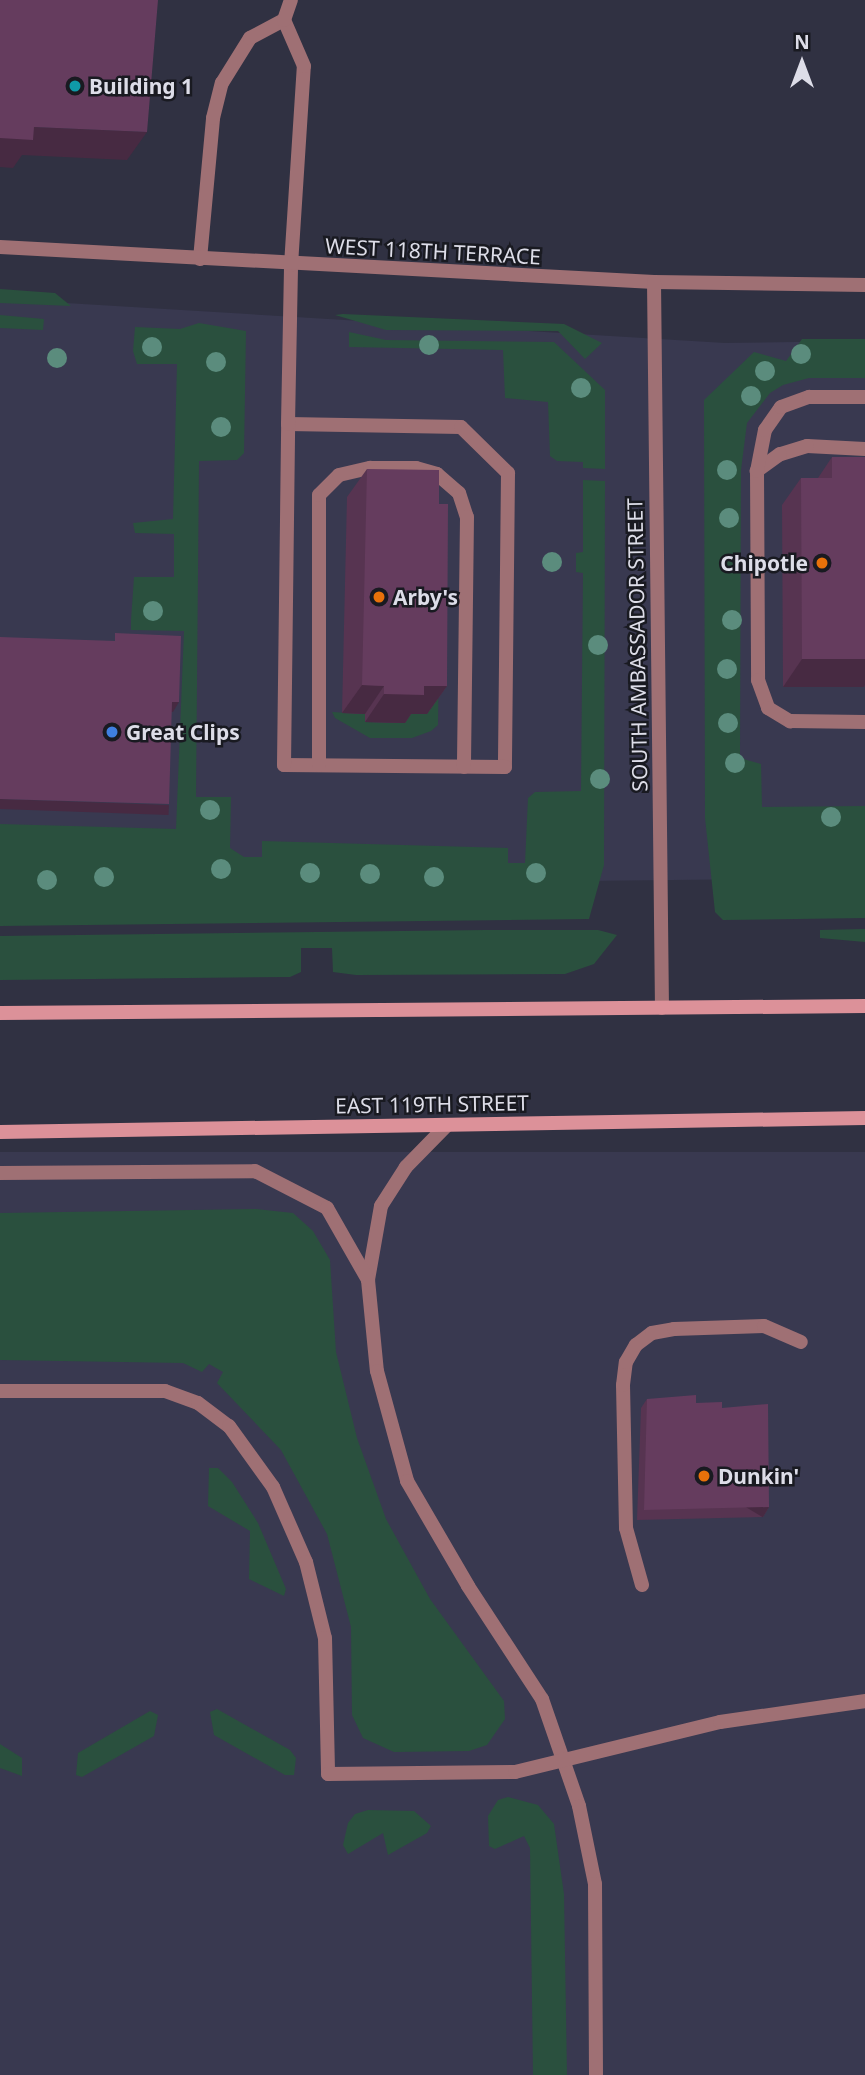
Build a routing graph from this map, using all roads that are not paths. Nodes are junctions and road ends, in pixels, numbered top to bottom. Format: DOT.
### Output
graph roads {
  1 [pos="290,0"];
  2 [pos="284,20"];
  3 [pos="0,247"];
  4 [pos="200,259"];
  5 [pos="291,265"];
  6 [pos="654,282"];
  7 [pos="865,285"];
  8 [pos="865,397"];
  9 [pos="288,424"];
  10 [pos="865,449"];
  11 [pos="757,471"];
  12 [pos="865,722"];
  13 [pos="319,765"];
  14 [pos="464,767"];
  15 [pos="865,1006"];
  16 [pos="662,1008"];
  17 [pos="0,1013"];
  18 [pos="865,1118"];
  19 [pos="447,1125"];
  20 [pos="0,1132"];
  21 [pos="0,1173"];
  22 [pos="368,1280"];
  23 [pos="801,1342"];
  24 [pos="0,1391"];
  25 [pos="642,1585"];
  26 [pos="865,1701"];
  27 [pos="563,1759"];
  28 [pos="596,2075"];
  1 -- 2 [label="street"];
  2 -- 4 [label="street"];
  2 -- 5 [label="street"];
  3 -- 4 [label="street, WEST 118TH TERRACE"];
  4 -- 5 [label="street, WEST 118TH TERRACE"];
  5 -- 6 [label="street, WEST 118TH TERRACE"];
  5 -- 9 [label="street"];
  6 -- 7 [label="street, WEST 118TH TERRACE"];
  6 -- 16 [label="street, SOUTH AMBASSADOR STREET"];
  8 -- 11 [label="street"];
  9 -- 13 [label="street"];
  9 -- 14 [label="street"];
  10 -- 11 [label="street"];
  11 -- 12 [label="street"];
  13 -- 14 [label="street"];
  13 -- 14 [label="street"];
  15 -- 16 [label="main road"];
  16 -- 17 [label="main road"];
  18 -- 19 [label="main road, EAST 119TH STREET"];
  19 -- 20 [label="main road, EAST 119TH STREET"];
  19 -- 22 [label="street"];
  21 -- 22 [label="street"];
  22 -- 27 [label="street"];
  23 -- 25 [label="street"];
  24 -- 27 [label="street"];
  26 -- 27 [label="street"];
  27 -- 28 [label="street"];
}
